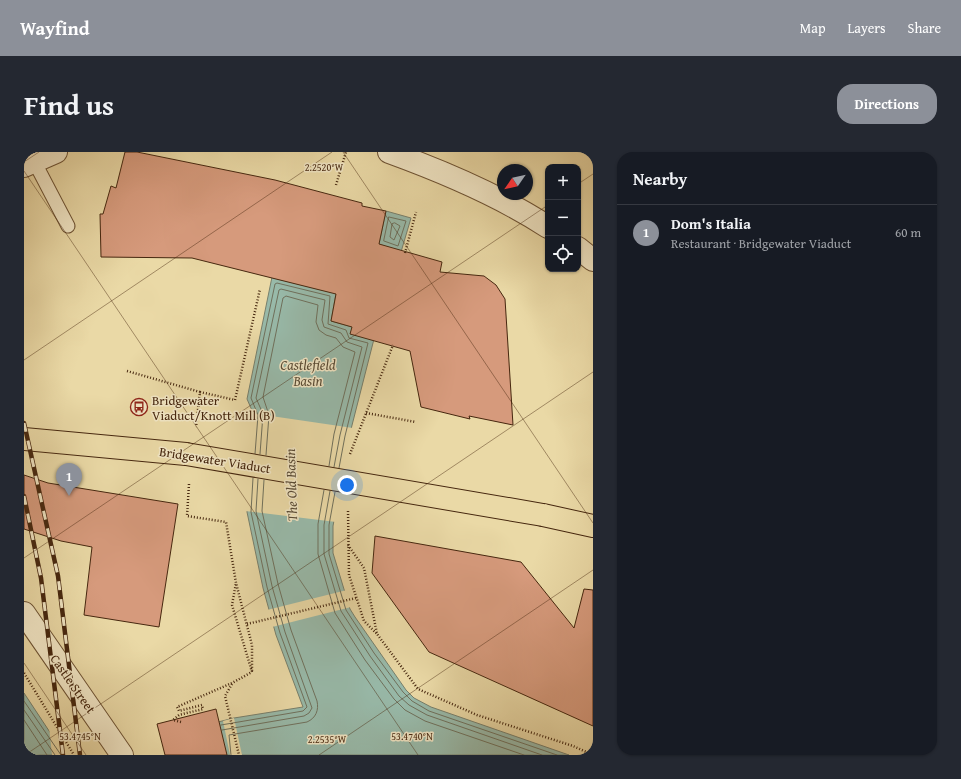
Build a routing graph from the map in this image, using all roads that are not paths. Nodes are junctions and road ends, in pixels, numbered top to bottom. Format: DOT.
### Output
graph roads {
  1 [pos="56,152"];
  2 [pos="389,152"];
  3 [pos="29,164"];
  4 [pos="545,225"];
  5 [pos="68,226"];
  6 [pos="581,250"];
  7 [pos="593,260"];
  8 [pos="24,439"];
  9 [pos="593,526"];
  10 [pos="24,614"];
  11 [pos="122,755"];
  1 -- 3 [label="street"];
  2 -- 4 [label="street"];
  3 -- 5 [label="lane"];
  6 -- 7 [label="street"];
  8 -- 9 [label="main road, Bridgewater Viaduct, bridge"];
  10 -- 11 [label="street, Castle Street"];
}
